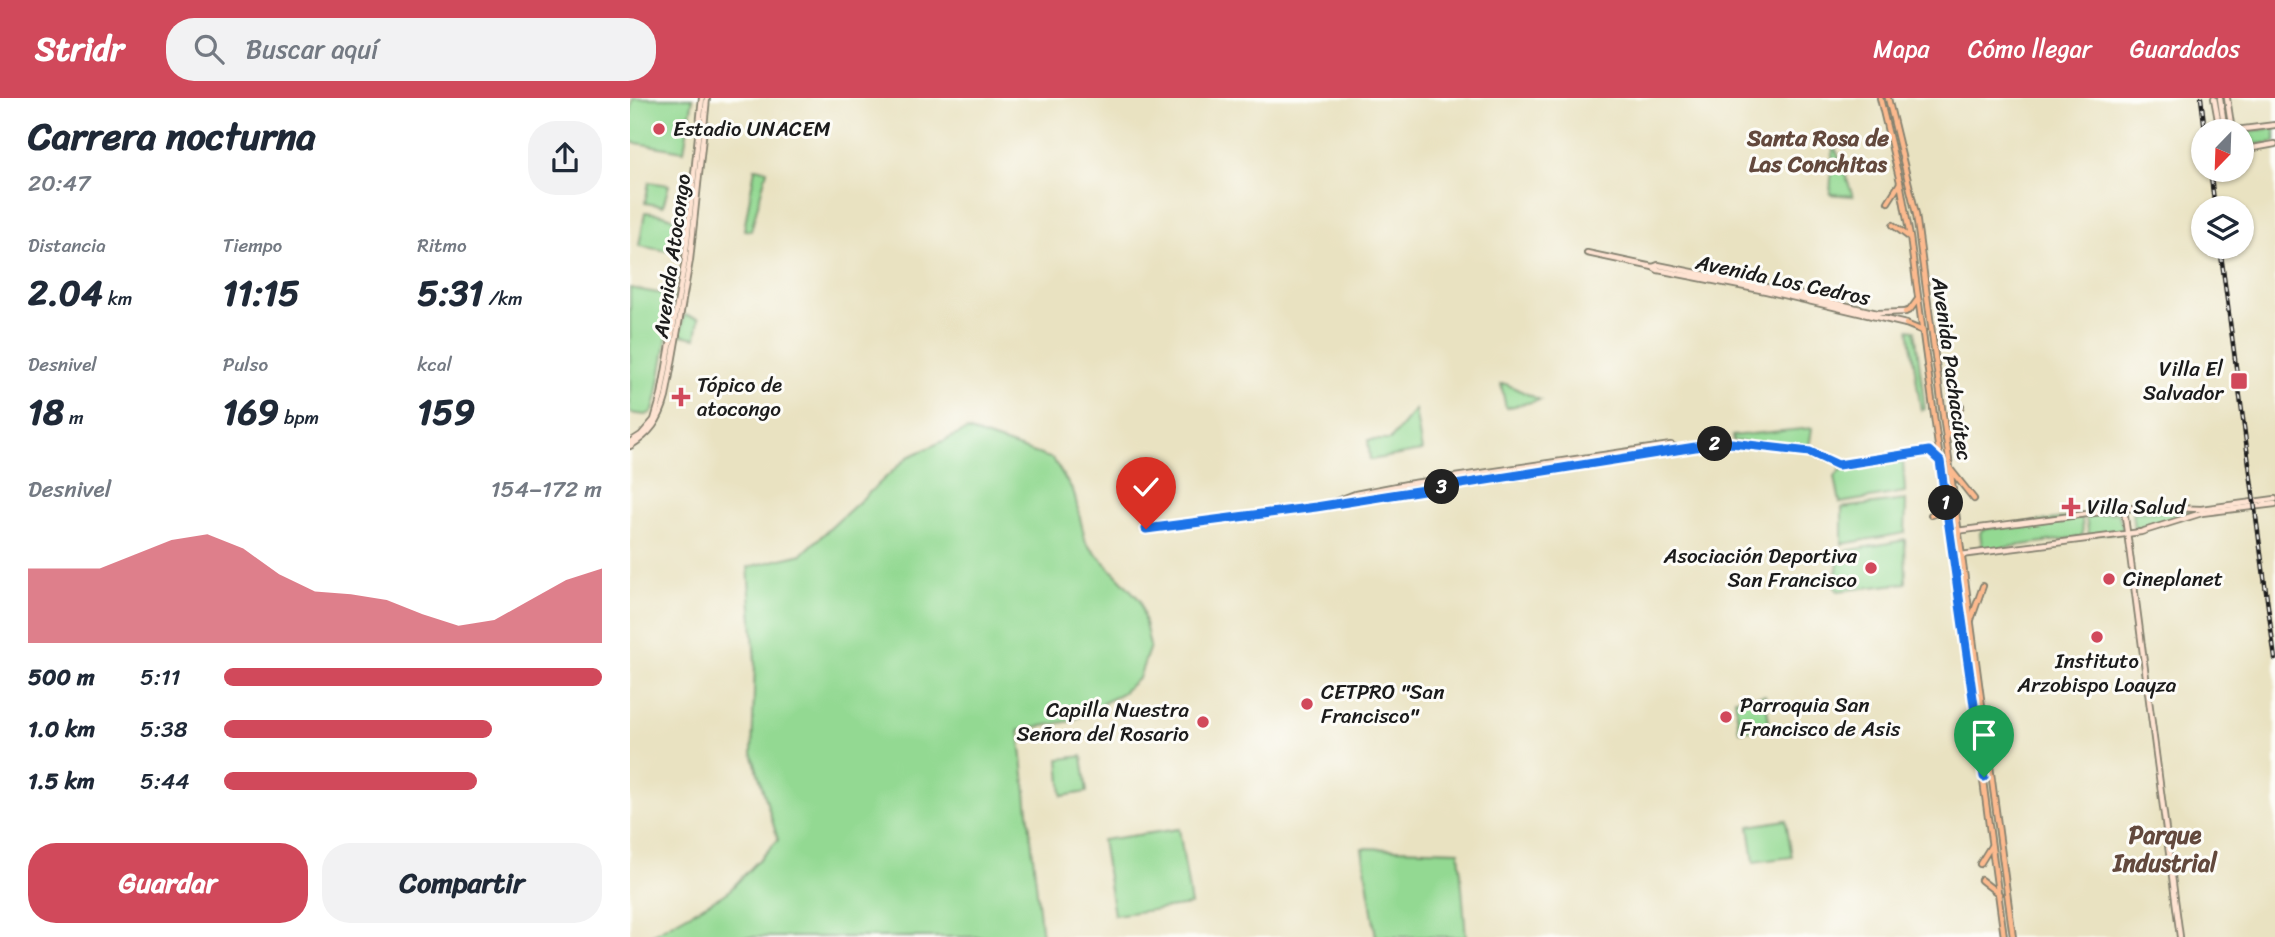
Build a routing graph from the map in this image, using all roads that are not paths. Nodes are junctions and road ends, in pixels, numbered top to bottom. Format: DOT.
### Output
graph roads {
  1 [pos="704,98"];
  2 [pos="1880,98"];
  3 [pos="1888,98"];
  4 [pos="2214,98"];
  5 [pos="2220,98"];
  6 [pos="2227,98"];
  7 [pos="1891,112"];
  8 [pos="1884,113"];
  9 [pos="2218,119"];
  10 [pos="2226,119"];
  11 [pos="2228,119"];
  12 [pos="2275,125"];
  13 [pos="2254,128"];
  14 [pos="2275,144"];
  15 [pos="2254,147"];
  16 [pos="1900,182"];
  17 [pos="1888,202"];
  18 [pos="1893,225"];
  19 [pos="1910,237"];
  20 [pos="1587,253"];
  21 [pos="1653,267"];
  22 [pos="1925,279"];
  23 [pos="1916,281"];
  24 [pos="1919,298"];
  25 [pos="1905,312"];
  26 [pos="1896,313"];
  27 [pos="1896,321"];
  28 [pos="1906,324"];
  29 [pos="1923,331"];
  30 [pos="1961,406"];
  31 [pos="1946,440"];
  32 [pos="630,444"];
  33 [pos="1923,451"];
  34 [pos="1940,461"];
  35 [pos="1950,469"];
  36 [pos="1974,499"];
  37 [pos="2275,501"];
  38 [pos="1946,508"];
  39 [pos="2124,509"];
  40 [pos="1931,514"];
  41 [pos="1146,529"];
  42 [pos="1958,530"];
  43 [pos="1949,532"];
  44 [pos="2127,533"];
  45 [pos="1961,554"];
  46 [pos="1952,556"];
  47 [pos="1983,586"];
  48 [pos="1970,621"];
  49 [pos="1963,739"];
  50 [pos="1981,758"];
  51 [pos="1984,777"];
  52 [pos="1992,777"];
  53 [pos="2000,836"];
  54 [pos="1991,837"];
  55 [pos="1992,845"];
  56 [pos="1980,864"];
  57 [pos="1981,880"];
  58 [pos="1999,894"];
  59 [pos="2004,937"];
  60 [pos="2013,937"];
  61 [pos="2180,937"];
  1 -- 32 [label="street, Avenida Atocongo"];
  2 -- 8 [label="main road, Avenida Pachacútec"];
  3 -- 7 [label="main road, Avenida Pachacútec"];
  4 -- 9 [label="street"];
  5 -- 10 [label="street"];
  6 -- 11 [label="street"];
  7 -- 8 [label="main road"];
  7 -- 22 [label="main road, Avenida Pachacútec"];
  8 -- 16 [label="main road, Avenida Pachacútec"];
  12 -- 13 [label="street"];
  14 -- 15 [label="street"];
  16 -- 17 [label="main road"];
  16 -- 19 [label="main road, Avenida Pachacútec"];
  18 -- 19 [label="main road"];
  19 -- 23 [label="main road, Avenida Pachacútec"];
  20 -- 21 [label="street, Avenida Los Cedros"];
  21 -- 26 [label="street, Avenida Los Cedros"];
  21 -- 27 [label="street, Avenida Los Cedros"];
  22 -- 23 [label="main road"];
  22 -- 31 [label="main road, Avenida Pachacútec"];
  23 -- 24 [label="main road, Avenida Pachacútec"];
  24 -- 25 [label="main road"];
  24 -- 29 [label="main road, Avenida Pachacútec"];
  25 -- 26 [label="street, Avenida Los Cedros"];
  26 -- 27 [label="street"];
  27 -- 28 [label="street, Avenida Los Cedros"];
  28 -- 29 [label="main road"];
  29 -- 34 [label="main road, Avenida Pachacútec"];
  30 -- 31 [label="main road"];
  31 -- 35 [label="main road, Avenida Pachacútec"];
  33 -- 34 [label="main road"];
  33 -- 41 [label="street"];
  34 -- 38 [label="main road, Avenida Pachacútec"];
  35 -- 36 [label="main road"];
  35 -- 42 [label="main road, Avenida Pachacútec"];
  37 -- 39 [label="street"];
  37 -- 44 [label="street"];
  38 -- 40 [label="main road"];
  38 -- 43 [label="main road, Avenida Pachacútec"];
  39 -- 42 [label="street"];
  39 -- 44 [label="street"];
  42 -- 43 [label="street"];
  42 -- 45 [label="main road, Avenida Pachacútec"];
  43 -- 46 [label="main road, Avenida Pachacútec"];
  44 -- 45 [label="street"];
  44 -- 61 [label="street"];
  45 -- 46 [label="street"];
  45 -- 48 [label="main road, Avenida Pachacútec"];
  46 -- 50 [label="main road, Avenida Pachacútec"];
  47 -- 48 [label="main road"];
  48 -- 52 [label="main road, Avenida Pachacútec"];
  49 -- 50 [label="main road"];
  50 -- 51 [label="main road, Avenida Pachacútec"];
  51 -- 52 [label="main road"];
  51 -- 54 [label="main road, Avenida Pachacútec"];
  52 -- 53 [label="main road, Avenida Pachacútec"];
  53 -- 54 [label="main road"];
  53 -- 60 [label="main road, Avenida Pachacútec"];
  54 -- 55 [label="main road, Avenida Pachacútec"];
  55 -- 56 [label="main road"];
  55 -- 58 [label="main road, Avenida Pachacútec"];
  57 -- 58 [label="main road"];
  58 -- 59 [label="main road, Avenida Pachacútec"];
}
